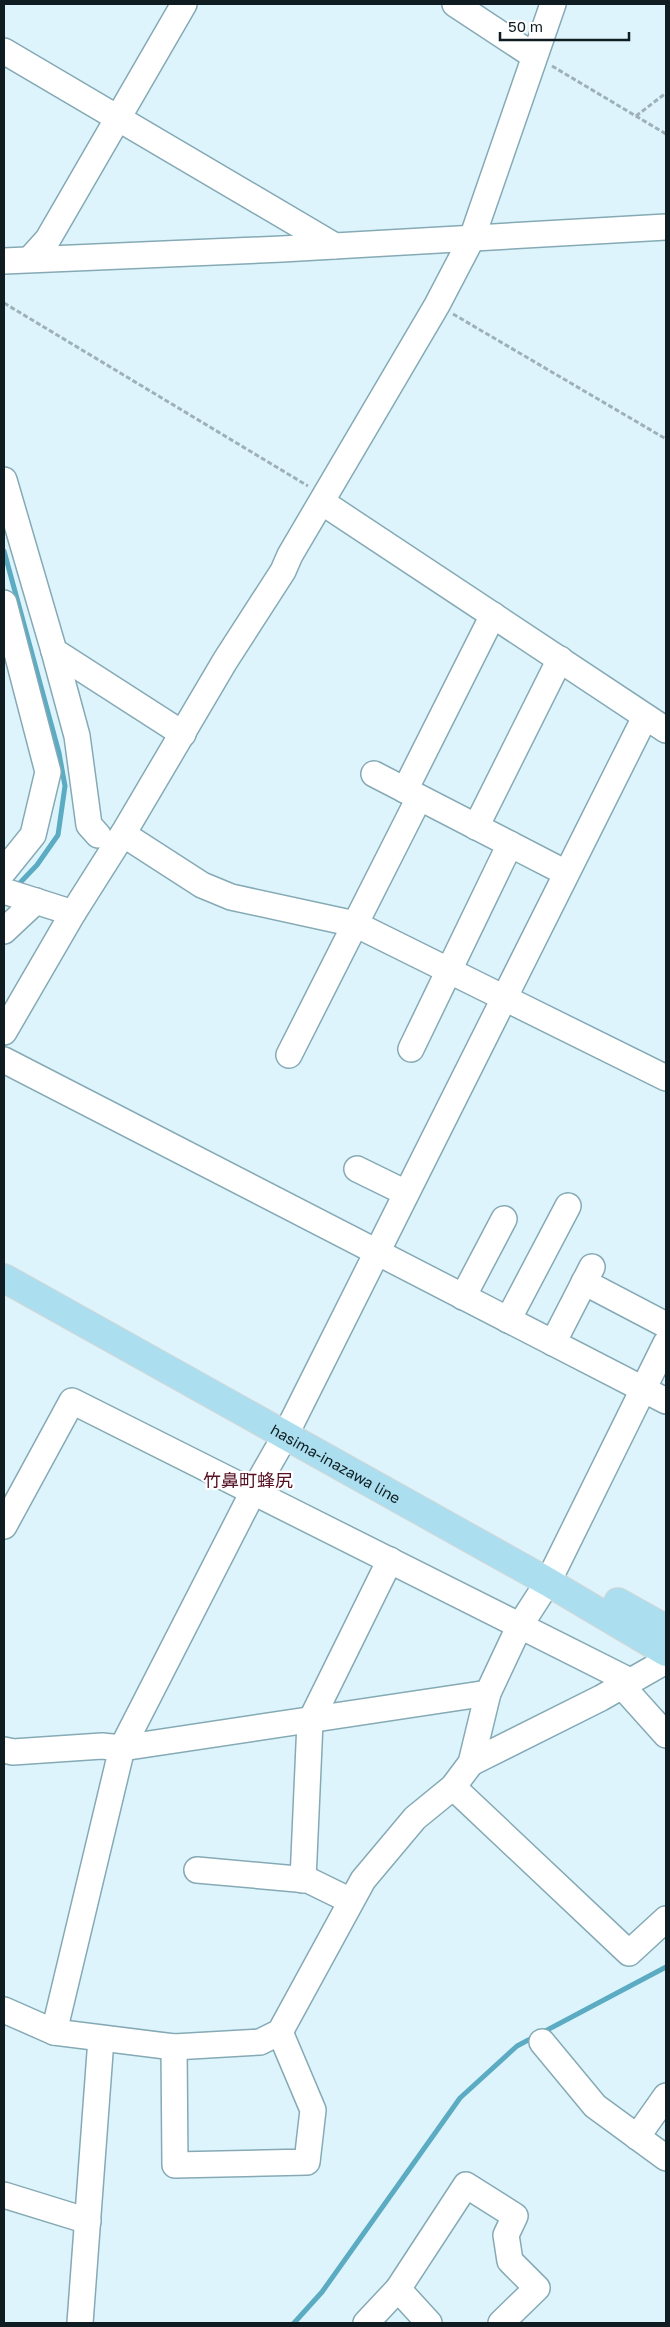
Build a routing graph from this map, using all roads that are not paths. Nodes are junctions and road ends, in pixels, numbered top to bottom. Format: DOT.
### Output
graph roads {
  1 [pos="184,4"];
  2 [pos="455,4"];
  3 [pos="553,4"];
  4 [pos="4,51"];
  5 [pos="534,56"];
  6 [pos="117,119"];
  7 [pos="666,227"];
  8 [pos="472,238"];
  9 [pos="335,246"];
  10 [pos="30,259"];
  11 [pos="4,261"];
  12 [pos="4,480"];
  13 [pos="324,499"];
  14 [pos="4,603"];
  15 [pos="493,615"];
  16 [pos="54,651"];
  17 [pos="560,659"];
  18 [pos="645,716"];
  19 [pos="666,730"];
  20 [pos="183,734"];
  21 [pos="374,774"];
  22 [pos="412,794"];
  23 [pos="476,827"];
  24 [pos="123,834"];
  25 [pos="98,835"];
  26 [pos="510,844"];
  27 [pos="4,871"];
  28 [pos="566,873"];
  29 [pos="19,896"];
  30 [pos="73,913"];
  31 [pos="355,924"];
  32 [pos="4,931"];
  33 [pos="449,970"];
  34 [pos="503,999"];
  35 [pos="4,1032"];
  36 [pos="411,1049"];
  37 [pos="290,1054"];
  38 [pos="4,1060"];
  39 [pos="666,1078"];
  40 [pos="357,1169"];
  41 [pos="406,1193"];
  42 [pos="568,1206"];
  43 [pos="504,1219"];
  44 [pos="376,1253"];
  45 [pos="4,1258"];
  46 [pos="4,1278"];
  47 [pos="463,1297"];
  48 [pos="508,1320"];
  49 [pos="666,1325"];
  50 [pos="553,1343"];
  51 [pos="666,1344"];
  52 [pos="644,1389"];
  53 [pos="666,1401"];
  54 [pos="289,1428"];
  55 [pos="254,1492"];
  56 [pos="4,1526"];
  57 [pos="390,1560"];
  58 [pos="552,1574"];
  59 [pos="519,1627"];
  60 [pos="666,1629"];
  61 [pos="666,1652"];
  62 [pos="666,1661"];
  63 [pos="626,1683"];
  64 [pos="488,1694"];
  65 [pos="310,1722"];
  66 [pos="666,1735"];
  67 [pos="122,1748"];
  68 [pos="4,1750"];
  69 [pos="471,1763"];
  70 [pos="453,1787"];
  71 [pos="197,1870"];
  72 [pos="302,1880"];
  73 [pos="351,1900"];
  74 [pos="666,1920"];
  75 [pos="4,2010"];
  76 [pos="54,2032"];
  77 [pos="280,2032"];
  78 [pos="100,2040"];
  79 [pos="542,2042"];
  80 [pos="174,2047"];
  81 [pos="666,2096"];
  82 [pos="637,2137"];
  83 [pos="666,2158"];
  84 [pos="4,2195"];
  85 [pos="88,2221"];
  86 [pos="398,2289"];
  87 [pos="80,2323"];
  88 [pos="366,2323"];
  89 [pos="428,2323"];
  90 [pos="501,2323"];
  1 -- 6 [label="street"];
  2 -- 5 [label="street"];
  3 -- 5 [label="street"];
  4 -- 6 [label="street"];
  5 -- 8 [label="street"];
  6 -- 9 [label="street"];
  6 -- 10 [label="street"];
  7 -- 8 [label="street"];
  8 -- 9 [label="street"];
  8 -- 13 [label="street"];
  9 -- 10 [label="street"];
  10 -- 11 [label="street"];
  12 -- 16 [label="street"];
  13 -- 15 [label="street"];
  13 -- 20 [label="street"];
  14 -- 27 [label="street"];
  15 -- 17 [label="street"];
  15 -- 22 [label="street"];
  16 -- 20 [label="street"];
  16 -- 25 [label="street"];
  17 -- 18 [label="street"];
  17 -- 23 [label="street"];
  18 -- 19 [label="street"];
  18 -- 28 [label="street"];
  20 -- 24 [label="street"];
  21 -- 22 [label="street"];
  22 -- 23 [label="street"];
  22 -- 31 [label="street"];
  23 -- 26 [label="street"];
  24 -- 30 [label="street"];
  24 -- 31 [label="street"];
  26 -- 28 [label="street"];
  26 -- 33 [label="street"];
  28 -- 34 [label="street"];
  29 -- 30 [label="street"];
  29 -- 32 [label="street"];
  30 -- 35 [label="street"];
  31 -- 33 [label="street"];
  31 -- 37 [label="street"];
  33 -- 34 [label="street"];
  33 -- 36 [label="street"];
  34 -- 39 [label="street"];
  34 -- 41 [label="street"];
  38 -- 44 [label="street"];
  40 -- 41 [label="street"];
  41 -- 44 [label="street"];
  42 -- 48 [label="street"];
  43 -- 47 [label="street"];
  44 -- 47 [label="street"];
  44 -- 54 [label="street"];
  45 -- 54 [label="main road, hasima-inazawa line"];
  46 -- 54 [label="main road, hasima-inazawa line"];
  47 -- 48 [label="street"];
  48 -- 50 [label="street"];
  49 -- 50 [label="street"];
  50 -- 52 [label="street"];
  51 -- 52 [label="street"];
  52 -- 53 [label="street"];
  52 -- 58 [label="street"];
  54 -- 55 [label="street"];
  54 -- 58 [label="main road, hasima-inazawa line"];
  55 -- 56 [label="street"];
  55 -- 57 [label="street"];
  55 -- 67 [label="street"];
  57 -- 59 [label="street"];
  57 -- 65 [label="street"];
  58 -- 59 [label="street"];
  58 -- 60 [label="main road, hasima-inazawa line"];
  58 -- 61 [label="main road, hasima-inazawa line"];
  59 -- 63 [label="street"];
  59 -- 64 [label="street"];
  62 -- 63 [label="street"];
  63 -- 66 [label="street"];
  63 -- 69 [label="street"];
  64 -- 65 [label="street"];
  64 -- 69 [label="street"];
  65 -- 67 [label="street"];
  65 -- 72 [label="street"];
  67 -- 68 [label="street"];
  67 -- 76 [label="street"];
  69 -- 70 [label="street"];
  70 -- 73 [label="street"];
  70 -- 74 [label="street"];
  71 -- 72 [label="street"];
  72 -- 73 [label="street"];
  73 -- 77 [label="street"];
  75 -- 76 [label="street"];
  76 -- 78 [label="street"];
  77 -- 80 [label="street"];
  77 -- 80 [label="street"];
  78 -- 80 [label="street"];
  78 -- 85 [label="street"];
  79 -- 82 [label="street"];
  81 -- 82 [label="street"];
  82 -- 83 [label="street"];
  84 -- 85 [label="street"];
  85 -- 87 [label="street"];
  86 -- 88 [label="street"];
  86 -- 89 [label="street"];
  86 -- 90 [label="street"];
}
